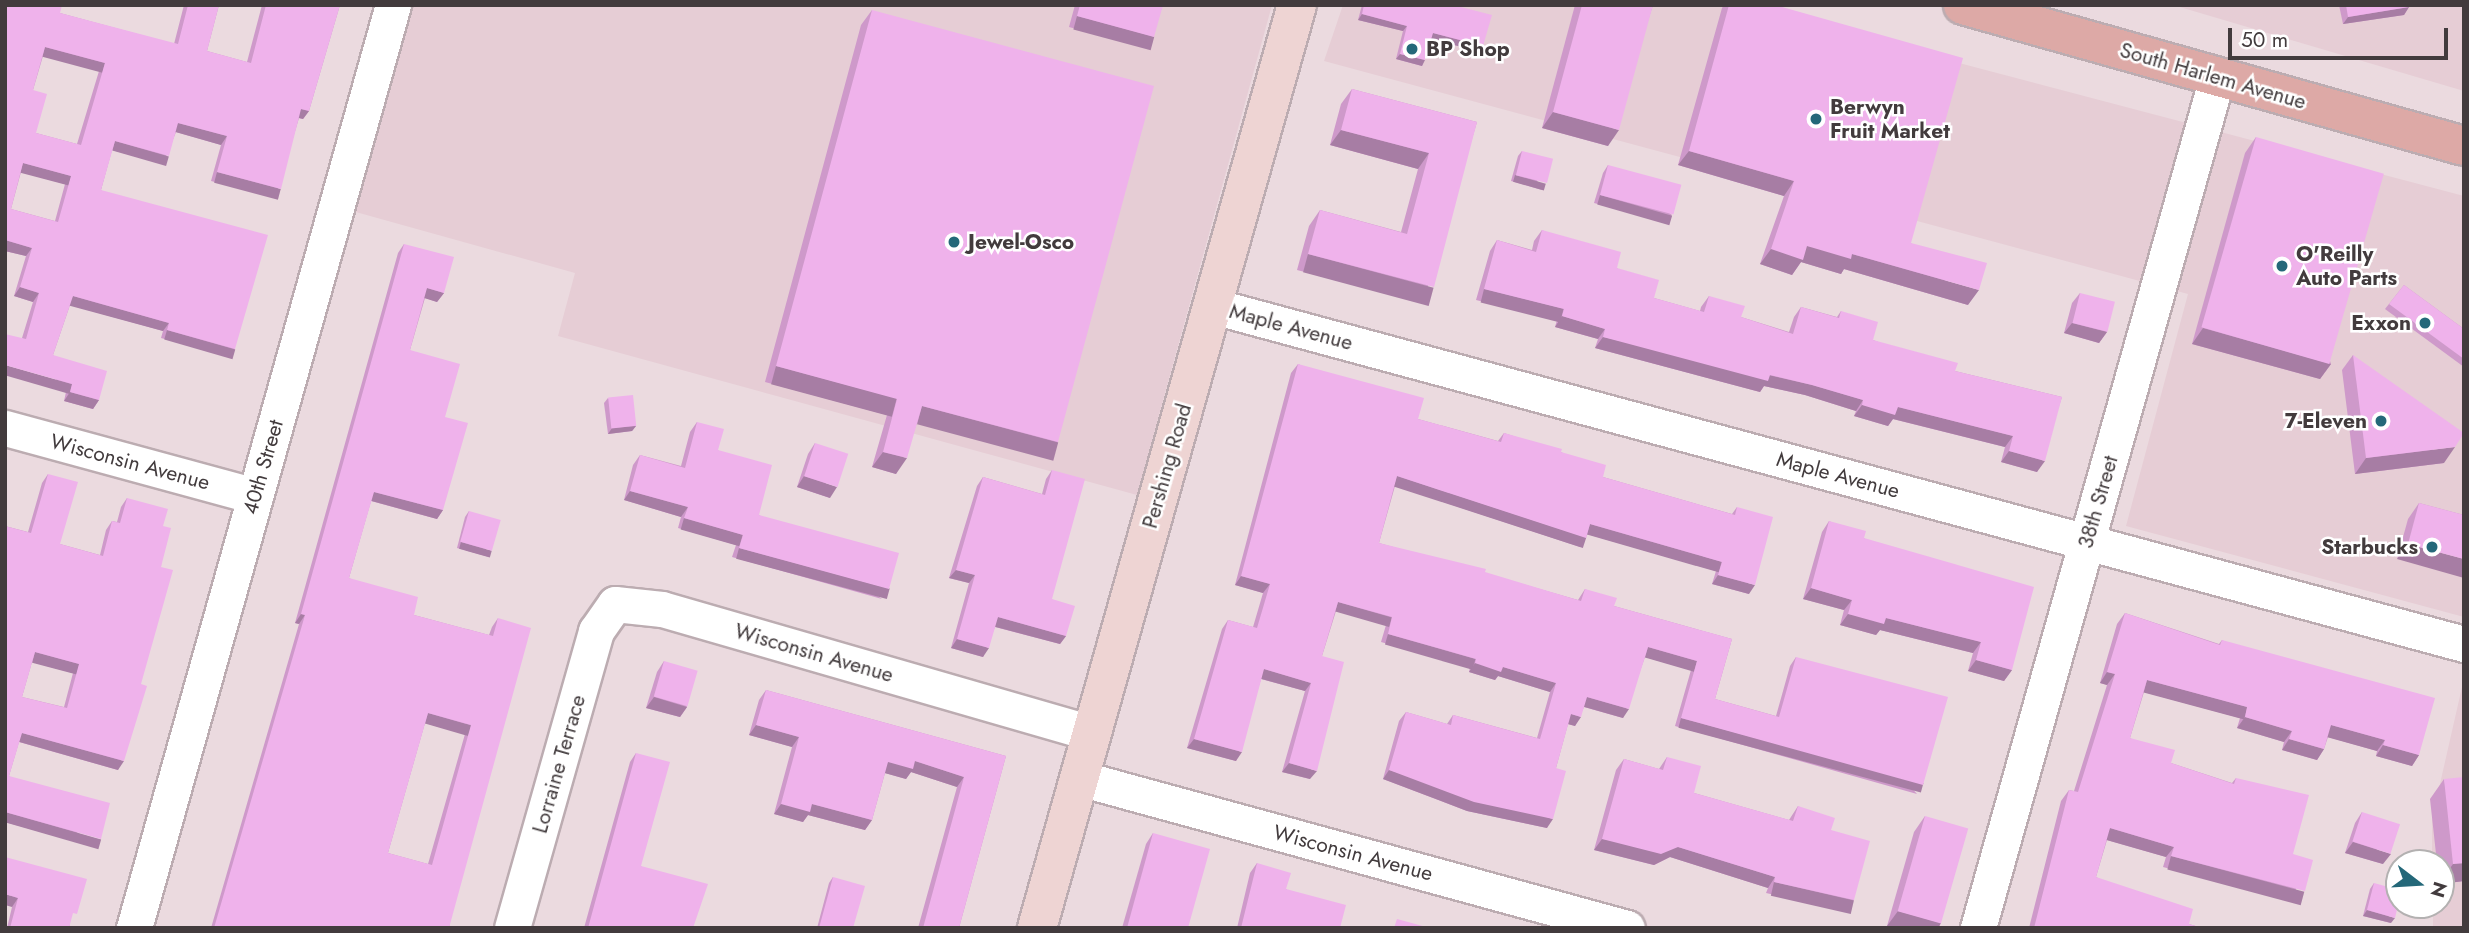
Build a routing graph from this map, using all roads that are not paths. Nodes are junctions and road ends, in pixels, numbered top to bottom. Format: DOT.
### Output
graph roads {
  1 [pos="393,5"];
  2 [pos="1297,5"];
  3 [pos="1963,5"];
  4 [pos="2217,77"];
  5 [pos="2464,146"];
  6 [pos="1213,306"];
  7 [pos="5,428"];
  8 [pos="255,496"];
  9 [pos="2087,542"];
  10 [pos="615,604"];
  11 [pos="2464,644"];
  12 [pos="1092,733"];
  13 [pos="1079,778"];
  14 [pos="134,928"];
  15 [pos="512,928"];
  16 [pos="1037,928"];
  17 [pos="1627,928"];
  18 [pos="1978,928"];
  1 -- 8 [label="street, 40th Street"];
  2 -- 6 [label="main road, Pershing Road"];
  3 -- 4 [label="main road, South Harlem Avenue"];
  4 -- 5 [label="main road, South Harlem Avenue"];
  4 -- 9 [label="street, 38th Street"];
  6 -- 9 [label="street, Maple Avenue"];
  6 -- 12 [label="main road, Pershing Road"];
  7 -- 8 [label="street, Wisconsin Avenue"];
  8 -- 14 [label="street, 40th Street"];
  9 -- 11 [label="street, Maple Avenue"];
  9 -- 18 [label="street, 38th Street"];
  10 -- 12 [label="street, Wisconsin Avenue"];
  10 -- 15 [label="street, Lorraine Terrace"];
  12 -- 13 [label="main road, Pershing Road"];
  13 -- 16 [label="main road, Pershing Road"];
  13 -- 17 [label="street, Wisconsin Avenue"];
}
